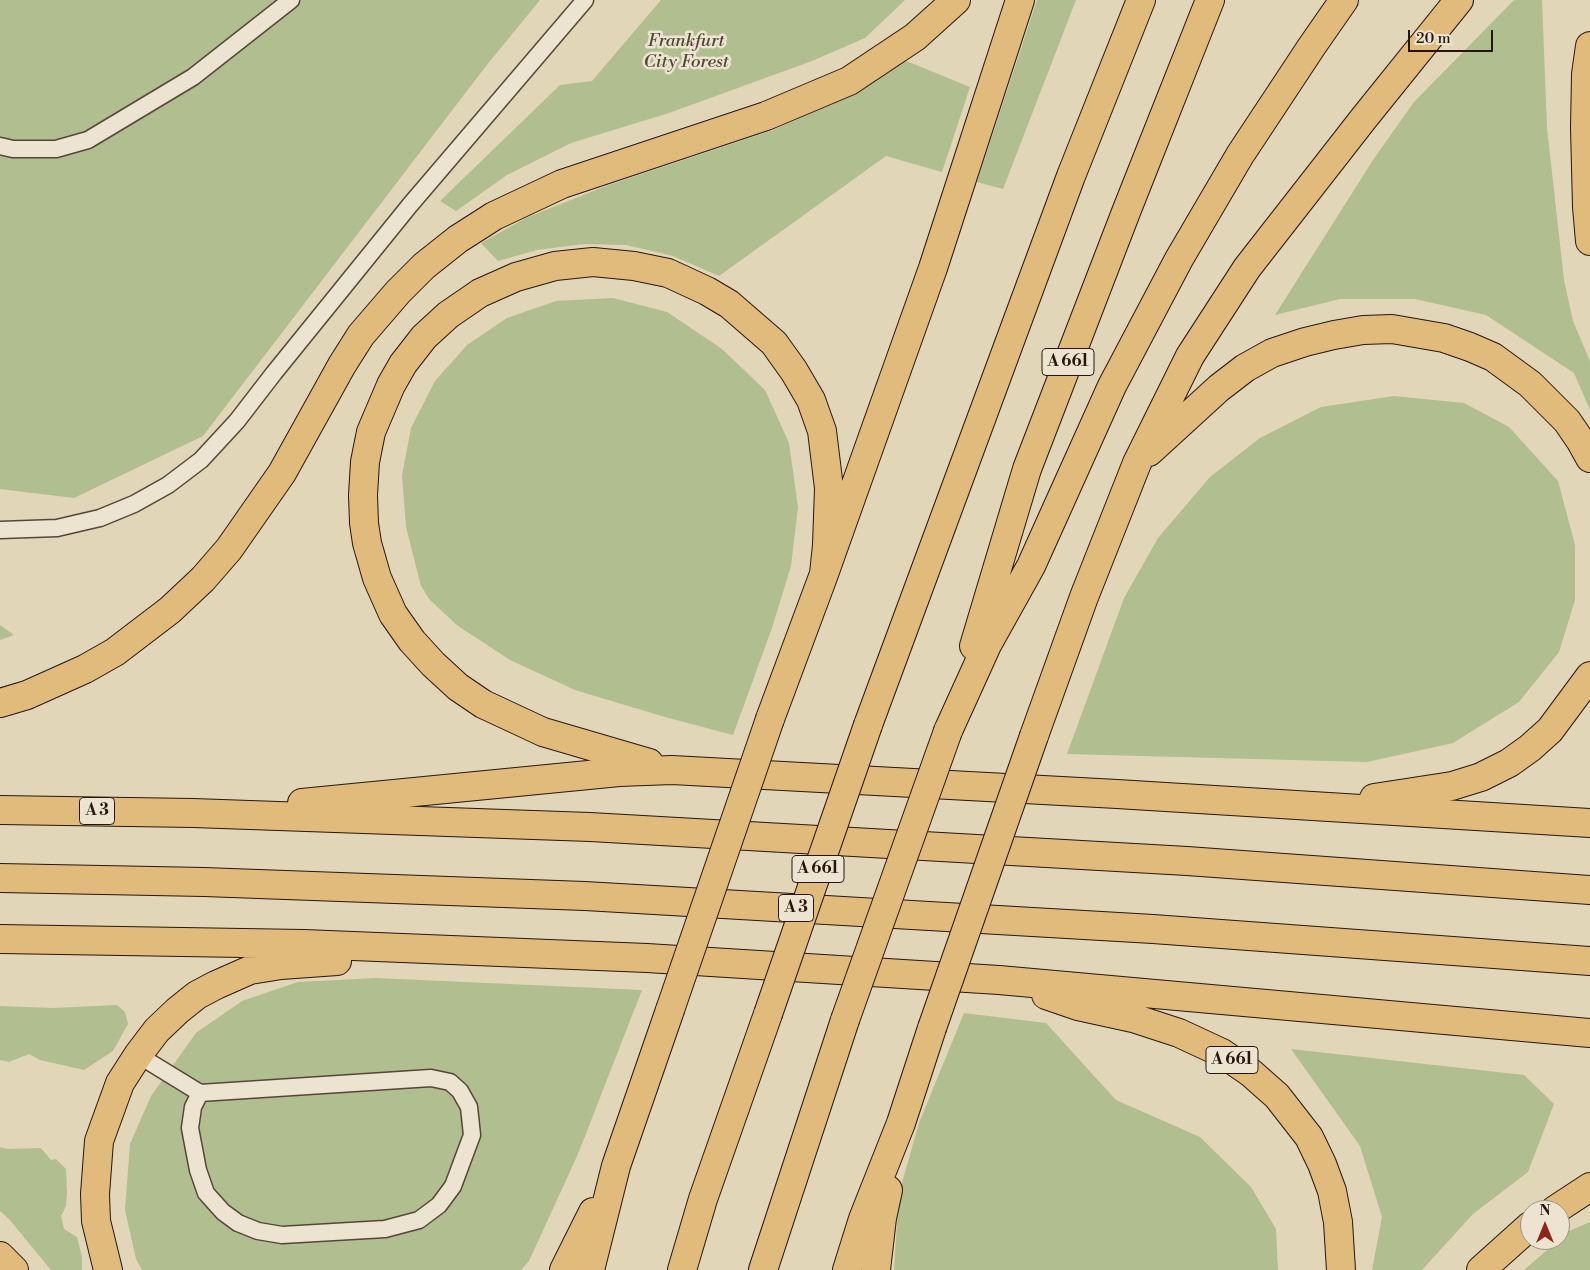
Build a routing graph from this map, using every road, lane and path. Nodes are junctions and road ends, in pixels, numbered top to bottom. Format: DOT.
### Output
graph roads {
  1 [pos="291,0"];
  2 [pos="585,0"];
  3 [pos="956,0"];
  4 [pos="1020,0"];
  5 [pos="1141,0"];
  6 [pos="1210,0"];
  7 [pos="1344,0"];
  8 [pos="1459,0"];
  9 [pos="1590,46"];
  10 [pos="0,146"];
  11 [pos="1590,241"];
  12 [pos="1590,458"];
  13 [pos="1137,463"];
  14 [pos="0,530"];
  15 [pos="824,574"];
  16 [pos="1590,676"];
  17 [pos="0,704"];
  18 [pos="948,731"];
  19 [pos="672,770"];
  20 [pos="1300,805"];
  21 [pos="0,810"];
  22 [pos="194,813"];
  23 [pos="1590,823"];
  24 [pos="0,878"];
  25 [pos="1590,890"];
  26 [pos="0,939"];
  27 [pos="470,951"];
  28 [pos="1590,962"];
  29 [pos="999,980"];
  30 [pos="1590,1033"];
  31 [pos="138,1055"];
  32 [pos="200,1092"];
  33 [pos="901,1122"];
  34 [pos="616,1166"];
  35 [pos="1590,1187"];
  36 [pos="1570,1200"];
  37 [pos="1520,1235"];
  38 [pos="0,1256"];
  39 [pos="14,1270"];
  40 [pos="108,1270"];
  41 [pos="564,1270"];
  42 [pos="590,1270"];
  43 [pos="682,1270"];
  44 [pos="763,1270"];
  45 [pos="847,1270"];
  46 [pos="876,1270"];
  47 [pos="1341,1270"];
  48 [pos="1480,1270"];
  1 -- 10 [label="lane"];
  2 -- 14 [label="lane"];
  3 -- 17 [label="highway"];
  4 -- 15 [label="highway"];
  5 -- 43 [label="highway, A 661, bridge"];
  6 -- 18 [label="highway, A 661"];
  7 -- 18 [label="highway"];
  8 -- 13 [label="highway"];
  9 -- 11 [label="highway"];
  12 -- 13 [label="highway"];
  13 -- 33 [label="highway, bridge"];
  15 -- 19 [label="highway"];
  15 -- 34 [label="highway, bridge"];
  16 -- 20 [label="highway"];
  18 -- 44 [label="highway, A 661, bridge"];
  19 -- 20 [label="highway"];
  19 -- 22 [label="highway"];
  20 -- 23 [label="highway"];
  21 -- 22 [label="highway, A 3"];
  22 -- 25 [label="highway, A 3"];
  24 -- 28 [label="highway, A 3"];
  26 -- 27 [label="highway"];
  27 -- 29 [label="highway"];
  27 -- 31 [label="highway"];
  29 -- 30 [label="highway"];
  29 -- 47 [label="highway, A 661"];
  31 -- 32 [label="lane"];
  31 -- 40 [label="highway"];
  32 -- 32 [label="lane"];
  33 -- 45 [label="highway"];
  33 -- 46 [label="highway"];
  34 -- 41 [label="highway"];
  34 -- 42 [label="highway"];
  35 -- 36 [label="highway"];
  37 -- 48 [label="highway"];
  38 -- 39 [label="highway"];
}
